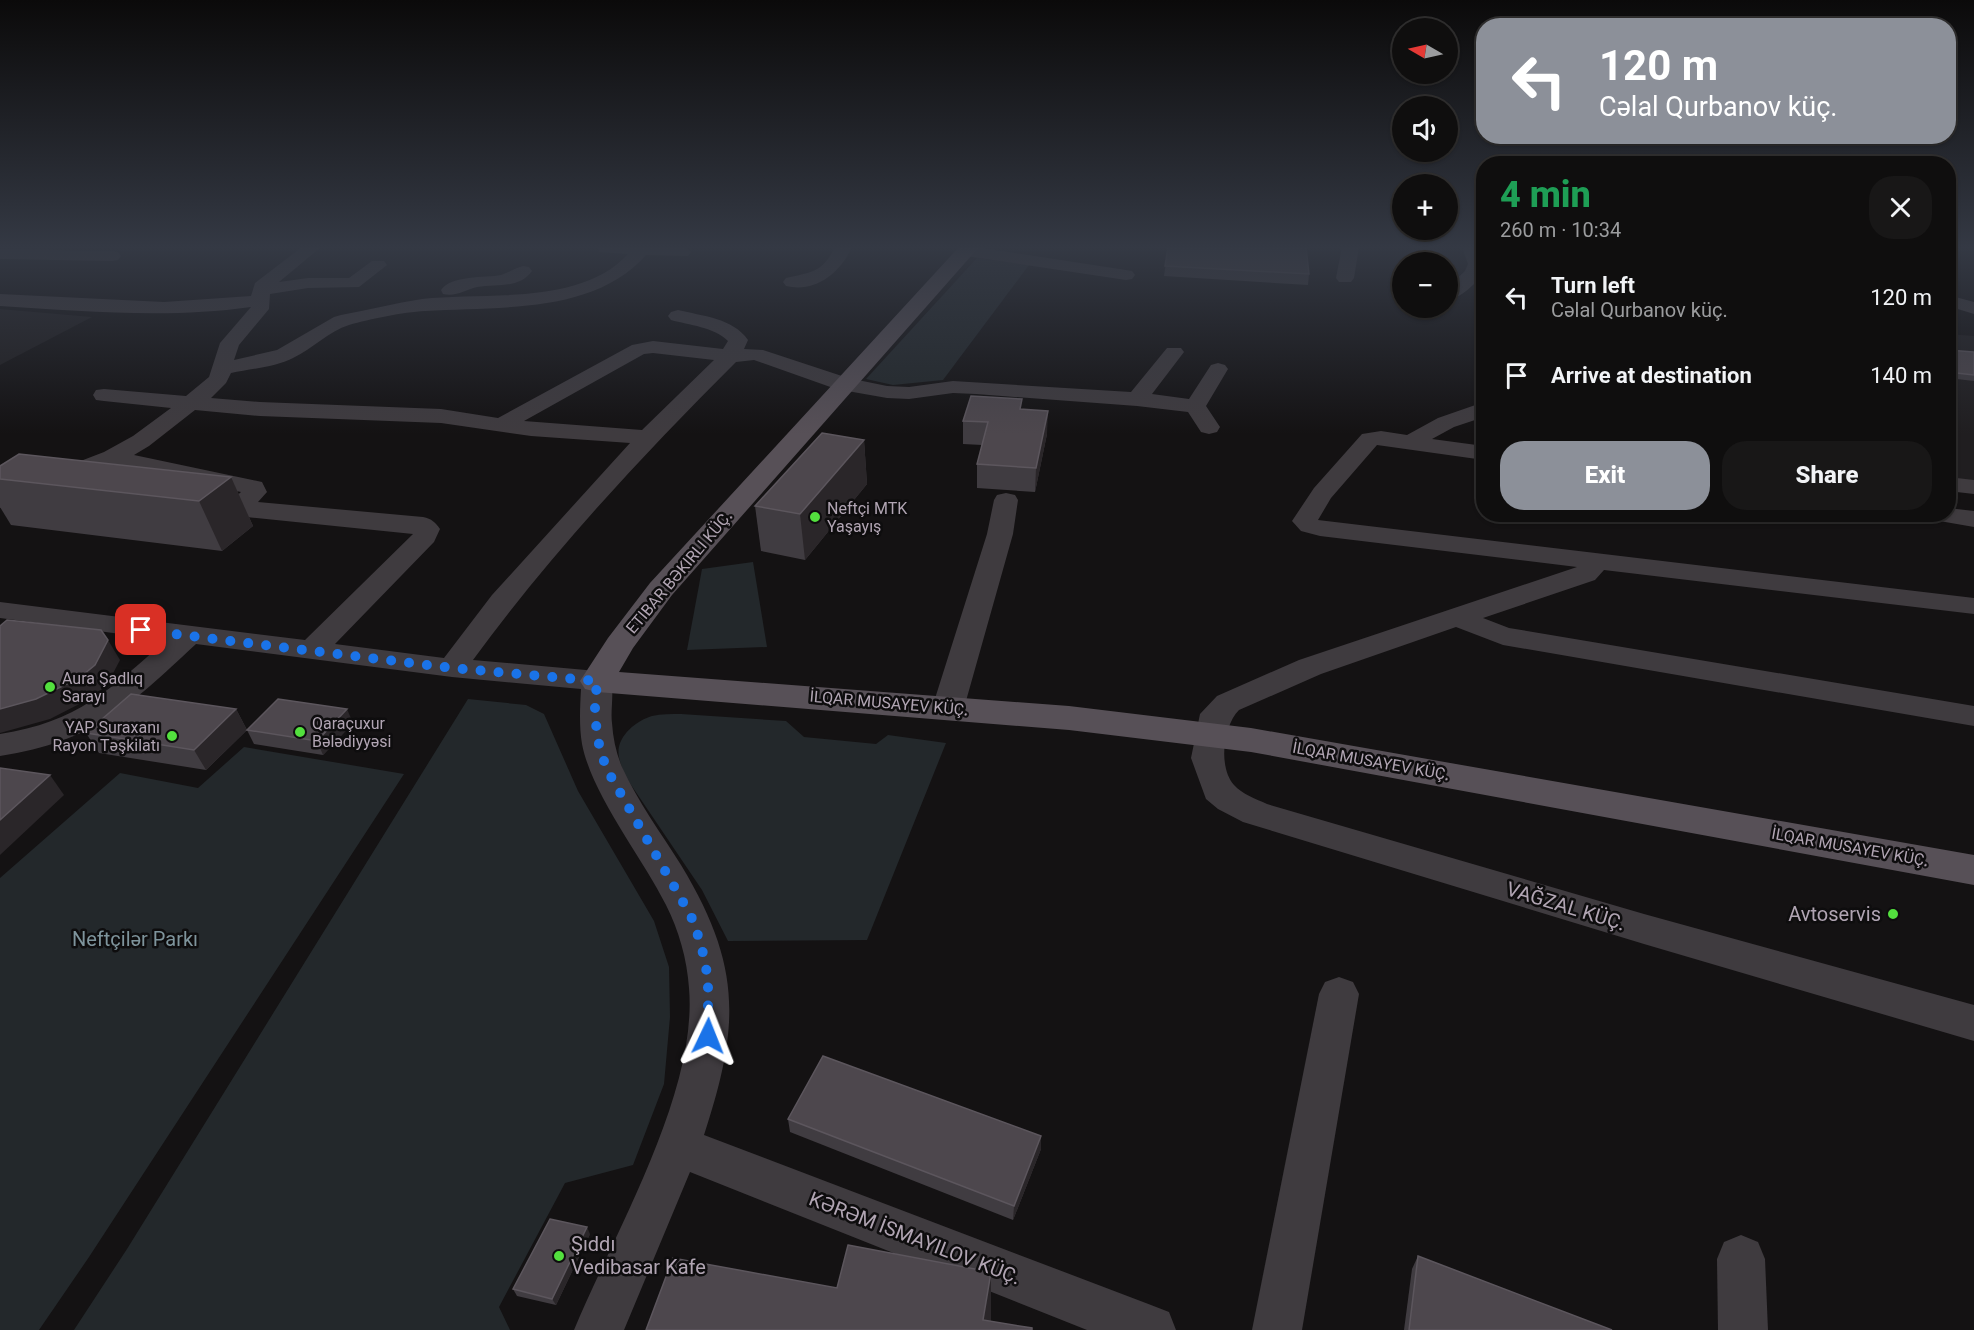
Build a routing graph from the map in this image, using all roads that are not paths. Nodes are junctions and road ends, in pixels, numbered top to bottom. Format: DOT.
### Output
graph roads {
  1 [pos="260,309"];
  2 [pos="376,309"];
  3 [pos="913,309"];
  4 [pos="678,315"];
  5 [pos="1174,352"];
  6 [pos="730,356"];
  7 [pos="221,369"];
  8 [pos="1218,369"];
  9 [pos="844,384"];
  10 [pos="104,395"];
  11 [pos="1137,399"];
  12 [pos="191,403"];
  13 [pos="1195,406"];
  14 [pos="1476,412"];
  15 [pos="501,425"];
  16 [pos="1209,427"];
  17 [pos="648,437"];
  18 [pos="1412,443"];
  19 [pos="1476,452"];
  20 [pos="112,457"];
  21 [pos="1956,485"];
  22 [pos="1974,487"];
  23 [pos="26,489"];
  24 [pos="85,494"];
  25 [pos="1006,500"];
  26 [pos="0,501"];
  27 [pos="179,503"];
  28 [pos="238,508"];
  29 [pos="1956,517"];
  30 [pos="1974,519"];
  31 [pos="1595,560"];
  32 [pos="1974,606"];
  33 [pos="0,610"];
  34 [pos="1456,617"];
  35 [pos="188,636"];
  36 [pos="311,651"];
  37 [pos="452,668"];
  38 [pos="597,681"];
  39 [pos="948,708"];
  40 [pos="1974,716"];
  41 [pos="1210,736"];
  42 [pos="0,745"];
  43 [pos="1974,870"];
  44 [pos="1339,994"];
  45 [pos="1974,1023"];
  46 [pos="678,1146"];
  47 [pos="1741,1259"];
  48 [pos="599,1330"];
  49 [pos="1151,1330"];
  50 [pos="1277,1330"];
  51 [pos="1743,1330"];
  1 -- 7 [label="street"];
  2 -- 7 [label="street"];
  3 -- 9 [label="main road, ETIBAR BƏKIRLI KÜÇ."];
  4 -- 6 [label="street"];
  5 -- 11 [label="street"];
  6 -- 9 [label="street"];
  6 -- 15 [label="street"];
  6 -- 17 [label="street"];
  7 -- 12 [label="street"];
  8 -- 13 [label="street"];
  9 -- 11 [label="street"];
  9 -- 38 [label="main road, ETIBAR BƏKIRLI KÜÇ."];
  10 -- 12 [label="street"];
  11 -- 13 [label="street"];
  12 -- 15 [label="street"];
  12 -- 20 [label="street"];
  13 -- 16 [label="street"];
  14 -- 18 [label="street"];
  15 -- 17 [label="street"];
  17 -- 37 [label="street"];
  18 -- 19 [label="street"];
  18 -- 31 [label="street"];
  20 -- 23 [label="street"];
  20 -- 28 [label="street"];
  21 -- 22 [label="street"];
  23 -- 24 [label="street"];
  23 -- 26 [label="street"];
  25 -- 39 [label="street"];
  27 -- 28 [label="street"];
  28 -- 36 [label="street"];
  29 -- 30 [label="street"];
  31 -- 32 [label="street"];
  31 -- 34 [label="street"];
  33 -- 35 [label="street"];
  34 -- 40 [label="street"];
  34 -- 41 [label="street"];
  35 -- 36 [label="street"];
  35 -- 42 [label="street"];
  36 -- 37 [label="street"];
  37 -- 38 [label="street"];
  38 -- 39 [label="main road, İLQAR MUSAYEV KÜÇ."];
  38 -- 46 [label="street, ETIBAR BƏKIRLI KÜÇ."];
  39 -- 41 [label="main road, İLQAR MUSAYEV KÜÇ."];
  41 -- 43 [label="main road, İLQAR MUSAYEV KÜÇ."];
  41 -- 45 [label="street, VAĞZAL KÜÇ."];
  44 -- 50 [label="street"];
  46 -- 48 [label="street, ETIBAR BƏKIRLI KÜÇ."];
  46 -- 49 [label="street"];
  47 -- 51 [label="street"];
}
